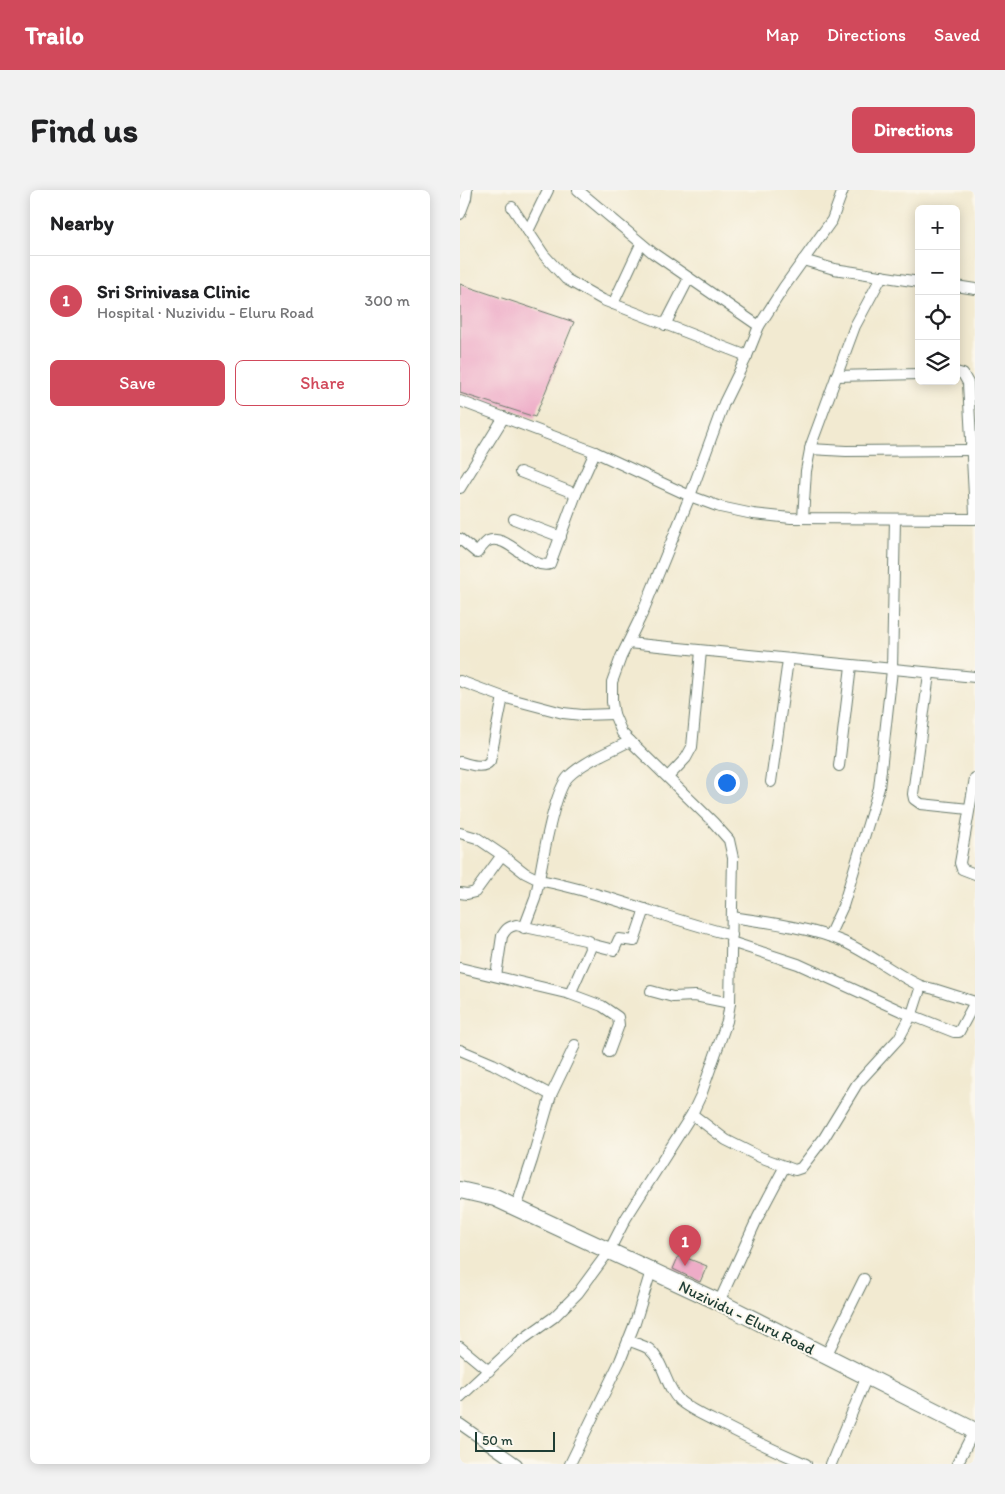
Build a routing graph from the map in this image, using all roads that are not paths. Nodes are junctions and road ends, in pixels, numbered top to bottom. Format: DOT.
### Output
graph roads {
  1 [pos="467,190"];
  2 [pos="548,190"];
  3 [pos="578,190"];
  4 [pos="843,190"];
  5 [pos="512,207"];
  6 [pos="460,214"];
  7 [pos="528,231"];
  8 [pos="641,244"];
  9 [pos="803,260"];
  10 [pos="882,276"];
  11 [pos="689,278"];
  12 [pos="915,281"];
  13 [pos="960,287"];
  14 [pos="975,289"];
  15 [pos="613,304"];
  16 [pos="665,325"];
  17 [pos="759,326"];
  18 [pos="747,356"];
  19 [pos="960,373"];
  20 [pos="915,374"];
  21 [pos="836,376"];
  22 [pos="460,401"];
  23 [pos="504,417"];
  24 [pos="810,449"];
  25 [pos="971,450"];
  26 [pos="595,452"];
  27 [pos="520,472"];
  28 [pos="460,488"];
  29 [pos="576,494"];
  30 [pos="690,496"];
  31 [pos="975,514"];
  32 [pos="803,518"];
  33 [pos="514,519"];
  34 [pos="895,519"];
  35 [pos="975,519"];
  36 [pos="561,537"];
  37 [pos="460,539"];
  38 [pos="628,643"];
  39 [pos="701,651"];
  40 [pos="788,660"];
  41 [pos="851,666"];
  42 [pos="892,670"];
  43 [pos="929,674"];
  44 [pos="975,677"];
  45 [pos="460,681"];
  46 [pos="503,696"];
  47 [pos="614,714"];
  48 [pos="630,742"];
  49 [pos="460,762"];
  50 [pos="839,766"];
  51 [pos="668,777"];
  52 [pos="975,778"];
  53 [pos="771,782"];
  54 [pos="969,809"];
  55 [pos="460,833"];
  56 [pos="502,855"];
  57 [pos="975,874"];
  58 [pos="539,880"];
  59 [pos="460,893"];
  60 [pos="645,909"];
  61 [pos="732,917"];
  62 [pos="524,928"];
  63 [pos="829,936"];
  64 [pos="732,939"];
  65 [pos="590,944"];
  66 [pos="460,968"];
  67 [pos="496,976"];
  68 [pos="921,986"];
  69 [pos="651,991"];
  70 [pos="570,994"];
  71 [pos="975,1002"];
  72 [pos="730,1003"];
  73 [pos="912,1014"];
  74 [pos="575,1045"];
  75 [pos="460,1050"];
  76 [pos="609,1052"];
  77 [pos="551,1095"];
  78 [pos="692,1114"];
  79 [pos="784,1166"];
  80 [pos="460,1190"];
  81 [pos="516,1208"];
  82 [pos="609,1252"];
  83 [pos="651,1271"];
  84 [pos="864,1280"];
  85 [pos="719,1302"];
  86 [pos="628,1340"];
  87 [pos="460,1346"];
  88 [pos="826,1356"];
  89 [pos="490,1371"];
  90 [pos="867,1376"];
  91 [pos="460,1397"];
  92 [pos="460,1424"];
  93 [pos="975,1430"];
  94 [pos="517,1464"];
  95 [pos="570,1464"];
  96 [pos="806,1464"];
  97 [pos="831,1464"];
  98 [pos="957,1464"];
  1 -- 6 [label="street"];
  2 -- 7 [label="street"];
  3 -- 8 [label="street"];
  4 -- 9 [label="street"];
  5 -- 7 [label="street"];
  7 -- 15 [label="street"];
  8 -- 11 [label="street"];
  8 -- 15 [label="street"];
  9 -- 10 [label="street"];
  9 -- 17 [label="street"];
  10 -- 12 [label="street"];
  10 -- 21 [label="street"];
  11 -- 16 [label="street"];
  11 -- 17 [label="street"];
  13 -- 14 [label="street"];
  15 -- 16 [label="street"];
  16 -- 18 [label="street"];
  17 -- 18 [label="street"];
  18 -- 30 [label="street"];
  19 -- 25 [label="street"];
  20 -- 21 [label="street"];
  21 -- 24 [label="street"];
  22 -- 23 [label="street"];
  23 -- 26 [label="street"];
  23 -- 28 [label="street"];
  24 -- 25 [label="street"];
  24 -- 32 [label="street"];
  25 -- 31 [label="street"];
  26 -- 29 [label="street"];
  26 -- 30 [label="street"];
  27 -- 29 [label="street"];
  29 -- 36 [label="street"];
  30 -- 32 [label="street"];
  30 -- 38 [label="street"];
  32 -- 34 [label="street"];
  33 -- 36 [label="street"];
  34 -- 35 [label="street"];
  34 -- 42 [label="street"];
  36 -- 37 [label="street"];
  38 -- 39 [label="street"];
  38 -- 47 [label="street"];
  39 -- 40 [label="street"];
  39 -- 51 [label="street"];
  40 -- 41 [label="street"];
  40 -- 53 [label="street"];
  41 -- 42 [label="street"];
  41 -- 50 [label="street"];
  42 -- 43 [label="street"];
  42 -- 63 [label="street"];
  43 -- 44 [label="street"];
  43 -- 54 [label="street"];
  45 -- 46 [label="street"];
  46 -- 47 [label="street"];
  46 -- 49 [label="street"];
  47 -- 48 [label="street"];
  48 -- 51 [label="street"];
  48 -- 58 [label="street"];
  51 -- 61 [label="street"];
  52 -- 54 [label="street"];
  54 -- 57 [label="street"];
  55 -- 56 [label="street"];
  56 -- 58 [label="street"];
  56 -- 59 [label="street"];
  58 -- 60 [label="street"];
  58 -- 62 [label="street"];
  60 -- 64 [label="street"];
  60 -- 65 [label="street"];
  61 -- 63 [label="street"];
  61 -- 64 [label="street"];
  62 -- 65 [label="street"];
  62 -- 67 [label="street"];
  63 -- 68 [label="street"];
  64 -- 72 [label="street"];
  64 -- 73 [label="street"];
  65 -- 70 [label="street"];
  66 -- 67 [label="street"];
  67 -- 70 [label="street"];
  68 -- 71 [label="street"];
  68 -- 73 [label="street"];
  69 -- 72 [label="street"];
  70 -- 76 [label="street"];
  71 -- 73 [label="street"];
  72 -- 78 [label="street"];
  73 -- 79 [label="street"];
  74 -- 77 [label="street"];
  75 -- 77 [label="street"];
  77 -- 81 [label="street"];
  78 -- 79 [label="street"];
  78 -- 82 [label="street"];
  79 -- 85 [label="street"];
  80 -- 81 [label="main road, Nuzividu - Eluru Road"];
  81 -- 82 [label="main road, Nuzividu - Eluru Road"];
  82 -- 83 [label="main road, Nuzividu - Eluru Road"];
  82 -- 89 [label="street"];
  83 -- 85 [label="main road, Nuzividu - Eluru Road"];
  83 -- 86 [label="street"];
  84 -- 88 [label="street"];
  85 -- 88 [label="main road, Nuzividu - Eluru Road"];
  86 -- 95 [label="street"];
  86 -- 96 [label="street"];
  87 -- 89 [label="street"];
  88 -- 90 [label="main road, Nuzividu - Eluru Road"];
  89 -- 91 [label="street"];
  90 -- 93 [label="main road, Nuzividu - Eluru Road"];
  90 -- 97 [label="street"];
  92 -- 94 [label="street"];
  93 -- 98 [label="street"];
}
